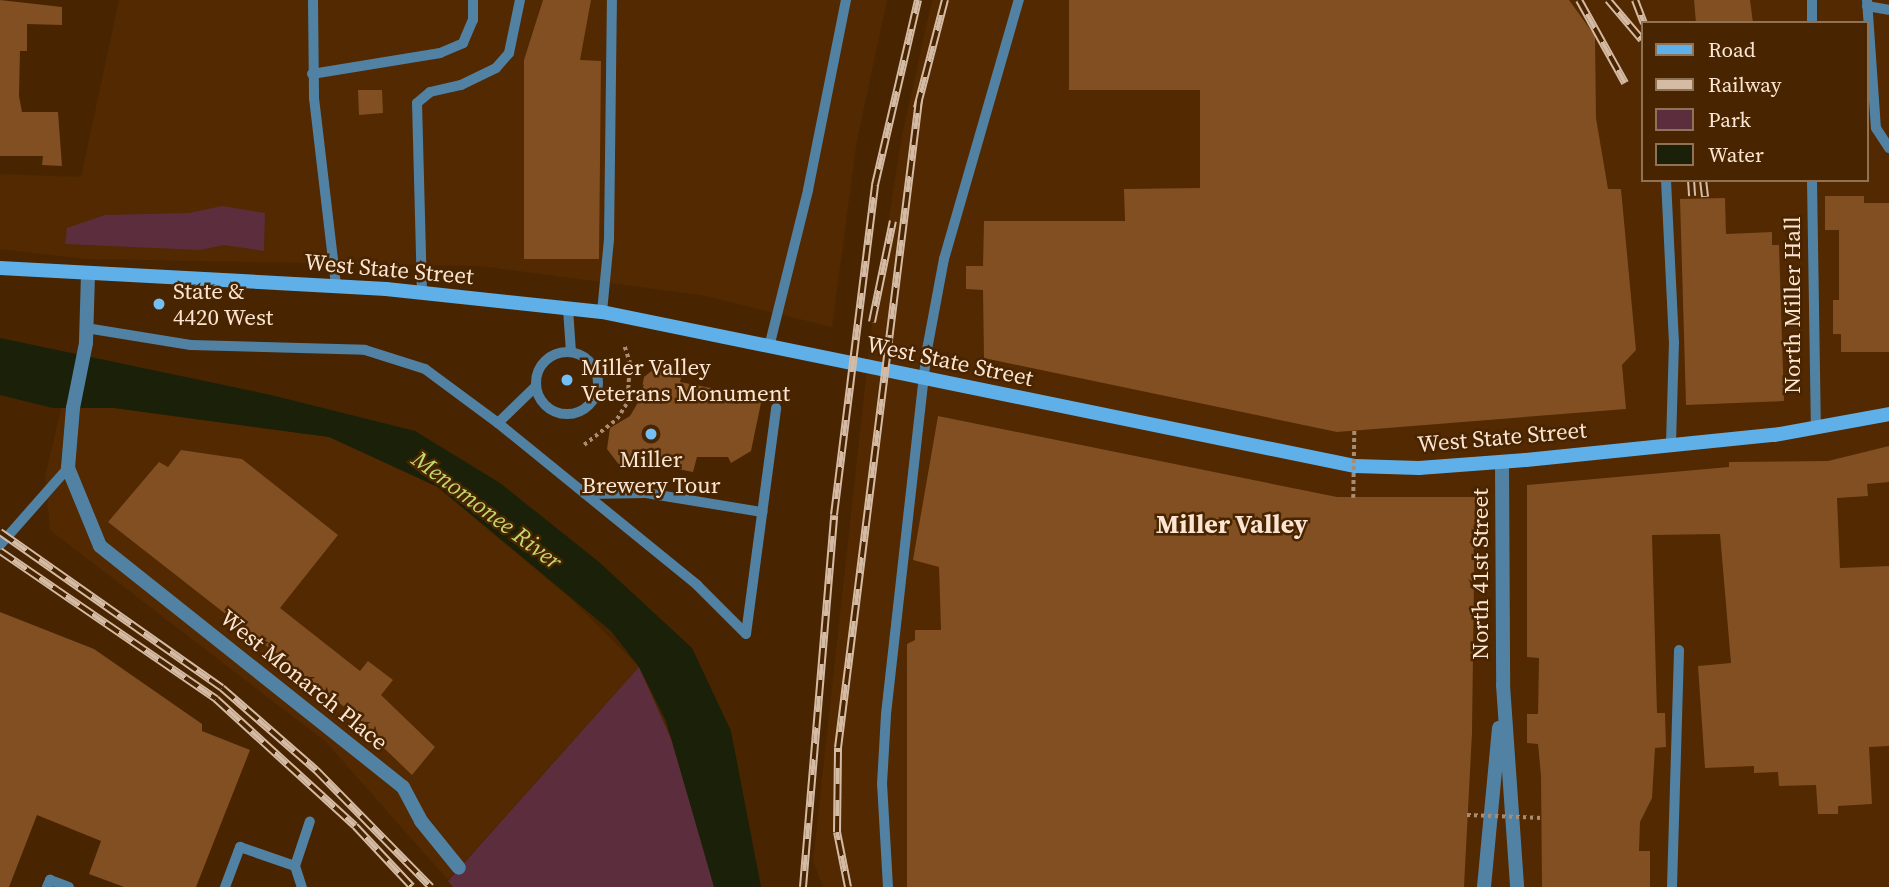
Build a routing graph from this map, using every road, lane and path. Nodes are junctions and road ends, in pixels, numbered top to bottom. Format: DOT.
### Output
graph roads {
  1 [pos="313,0"];
  2 [pos="473,0"];
  3 [pos="520,0"];
  4 [pos="612,0"];
  5 [pos="846,0"];
  6 [pos="1019,0"];
  7 [pos="1812,0"];
  8 [pos="1867,3"];
  9 [pos="1889,10"];
  10 [pos="1812,21"];
  11 [pos="312,74"];
  12 [pos="1889,148"];
  13 [pos="1666,182"];
  14 [pos="1812,182"];
  15 [pos="0,268"];
  16 [pos="88,274"];
  17 [pos="336,286"];
  18 [pos="422,293"];
  19 [pos="568,309"];
  20 [pos="602,312"];
  21 [pos="86,336"];
  22 [pos="624,345"];
  23 [pos="769,347"];
  24 [pos="571,352"];
  25 [pos="923,379"];
  26 [pos="536,386"];
  27 [pos="776,408"];
  28 [pos="1889,414"];
  29 [pos="498,423"];
  30 [pos="1816,429"];
  31 [pos="1354,431"];
  32 [pos="584,445"];
  33 [pos="1671,445"];
  34 [pos="1502,462"];
  35 [pos="68,468"];
  36 [pos="585,494"];
  37 [pos="1353,498"];
  38 [pos="762,512"];
  39 [pos="0,545"];
  40 [pos="1679,650"];
  41 [pos="1503,685"];
  42 [pos="1467,815"];
  43 [pos="1542,818"];
  44 [pos="310,821"];
  45 [pos="295,866"];
  46 [pos="459,868"];
  47 [pos="47,887"];
  48 [pos="69,887"];
  49 [pos="225,887"];
  50 [pos="302,887"];
  51 [pos="888,887"];
  52 [pos="1484,887"];
  53 [pos="1517,887"];
  54 [pos="1672,887"];
  1 -- 11 [label="lane"];
  2 -- 11 [label="lane"];
  3 -- 18 [label="lane"];
  4 -- 20 [label="lane"];
  5 -- 23 [label="lane"];
  6 -- 25 [label="lane"];
  7 -- 10 [label="lane"];
  8 -- 9 [label="lane"];
  8 -- 12 [label="lane"];
  11 -- 17 [label="lane"];
  13 -- 33 [label="lane"];
  14 -- 30 [label="lane, North Miller Hall"];
  15 -- 16 [label="main road, West State Street"];
  16 -- 17 [label="main road, West State Street"];
  16 -- 21 [label="street"];
  17 -- 18 [label="main road, West State Street"];
  18 -- 19 [label="main road, West State Street"];
  19 -- 20 [label="main road, West State Street"];
  19 -- 24 [label="lane"];
  20 -- 23 [label="main road, West State Street"];
  21 -- 29 [label="lane"];
  21 -- 35 [label="street"];
  22 -- 32 [label="path"];
  23 -- 25 [label="main road, West State Street"];
  24 -- 26 [label="lane"];
  24 -- 26 [label="lane"];
  25 -- 34 [label="main road, West State Street"];
  25 -- 51 [label="lane"];
  26 -- 29 [label="lane"];
  27 -- 38 [label="lane"];
  28 -- 30 [label="main road, West State Street"];
  29 -- 36 [label="lane"];
  30 -- 33 [label="main road, West State Street"];
  31 -- 37 [label="path, bridge"];
  33 -- 34 [label="main road, West State Street"];
  34 -- 41 [label="street, North 41st Street"];
  35 -- 39 [label="lane"];
  35 -- 46 [label="street, West Monarch Place"];
  36 -- 38 [label="lane"];
  36 -- 38 [label="lane"];
  40 -- 54 [label="lane"];
  41 -- 52 [label="street, North 41st Street"];
  41 -- 53 [label="street, North 41st Street"];
  42 -- 43 [label="path, bridge"];
  44 -- 45 [label="lane"];
  45 -- 49 [label="lane"];
  45 -- 50 [label="lane"];
  47 -- 48 [label="lane"];
}
